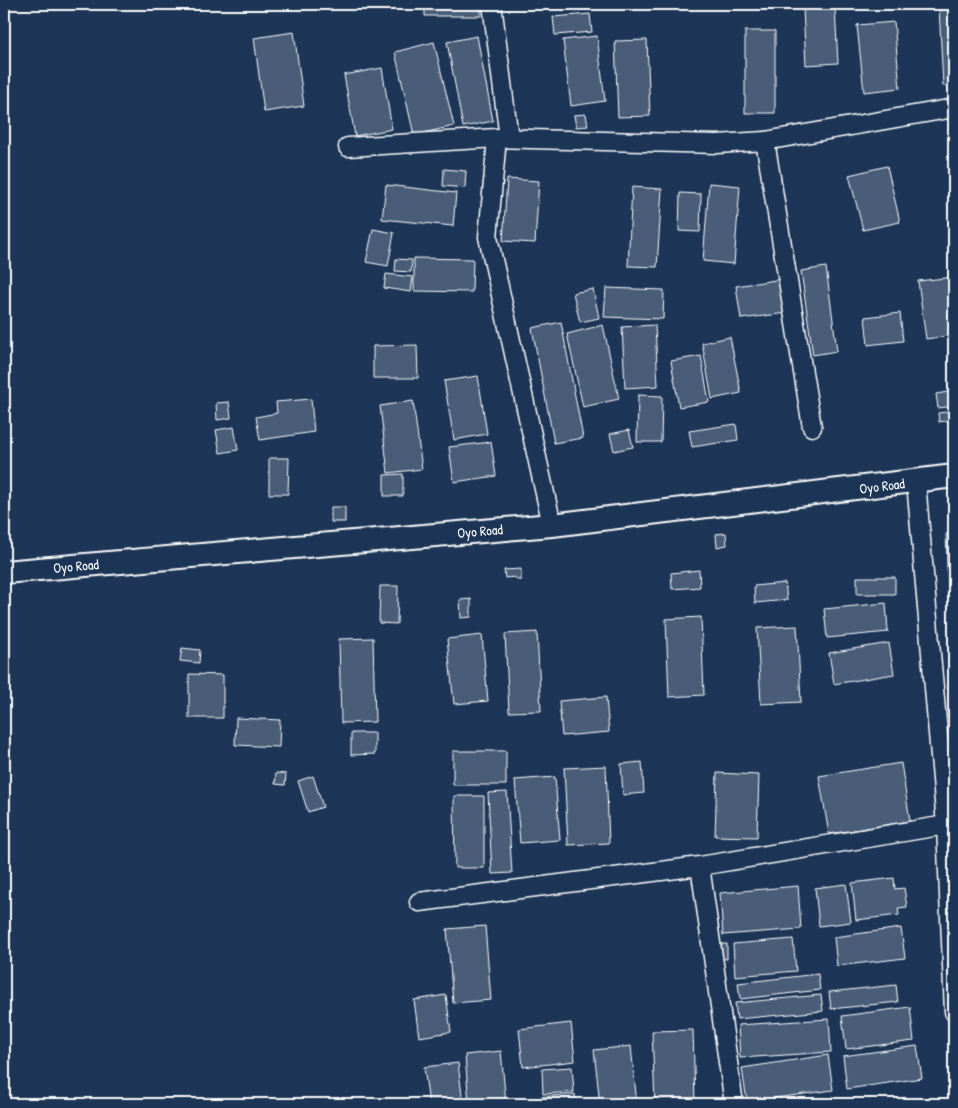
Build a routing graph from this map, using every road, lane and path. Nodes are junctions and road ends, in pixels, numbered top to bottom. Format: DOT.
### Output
graph roads {
  1 [pos="492,4"];
  2 [pos="954,108"];
  3 [pos="503,138"];
  4 [pos="765,142"];
  5 [pos="348,147"];
  6 [pos="812,427"];
  7 [pos="954,476"];
  8 [pos="916,482"];
  9 [pos="552,525"];
  10 [pos="4,572"];
  11 [pos="948,789"];
  12 [pos="946,825"];
  13 [pos="700,866"];
  14 [pos="420,902"];
  15 [pos="954,1012"];
  16 [pos="734,1104"];
  1 -- 3 [label="street"];
  2 -- 4 [label="street"];
  3 -- 4 [label="street"];
  3 -- 5 [label="street"];
  3 -- 9 [label="street"];
  4 -- 6 [label="street"];
  7 -- 8 [label="street, Oyo Road"];
  8 -- 9 [label="street, Oyo Road"];
  8 -- 11 [label="street"];
  9 -- 10 [label="street, Oyo Road"];
  11 -- 12 [label="street"];
  12 -- 13 [label="street"];
  12 -- 15 [label="street"];
  13 -- 14 [label="street"];
  13 -- 16 [label="street"];
}
